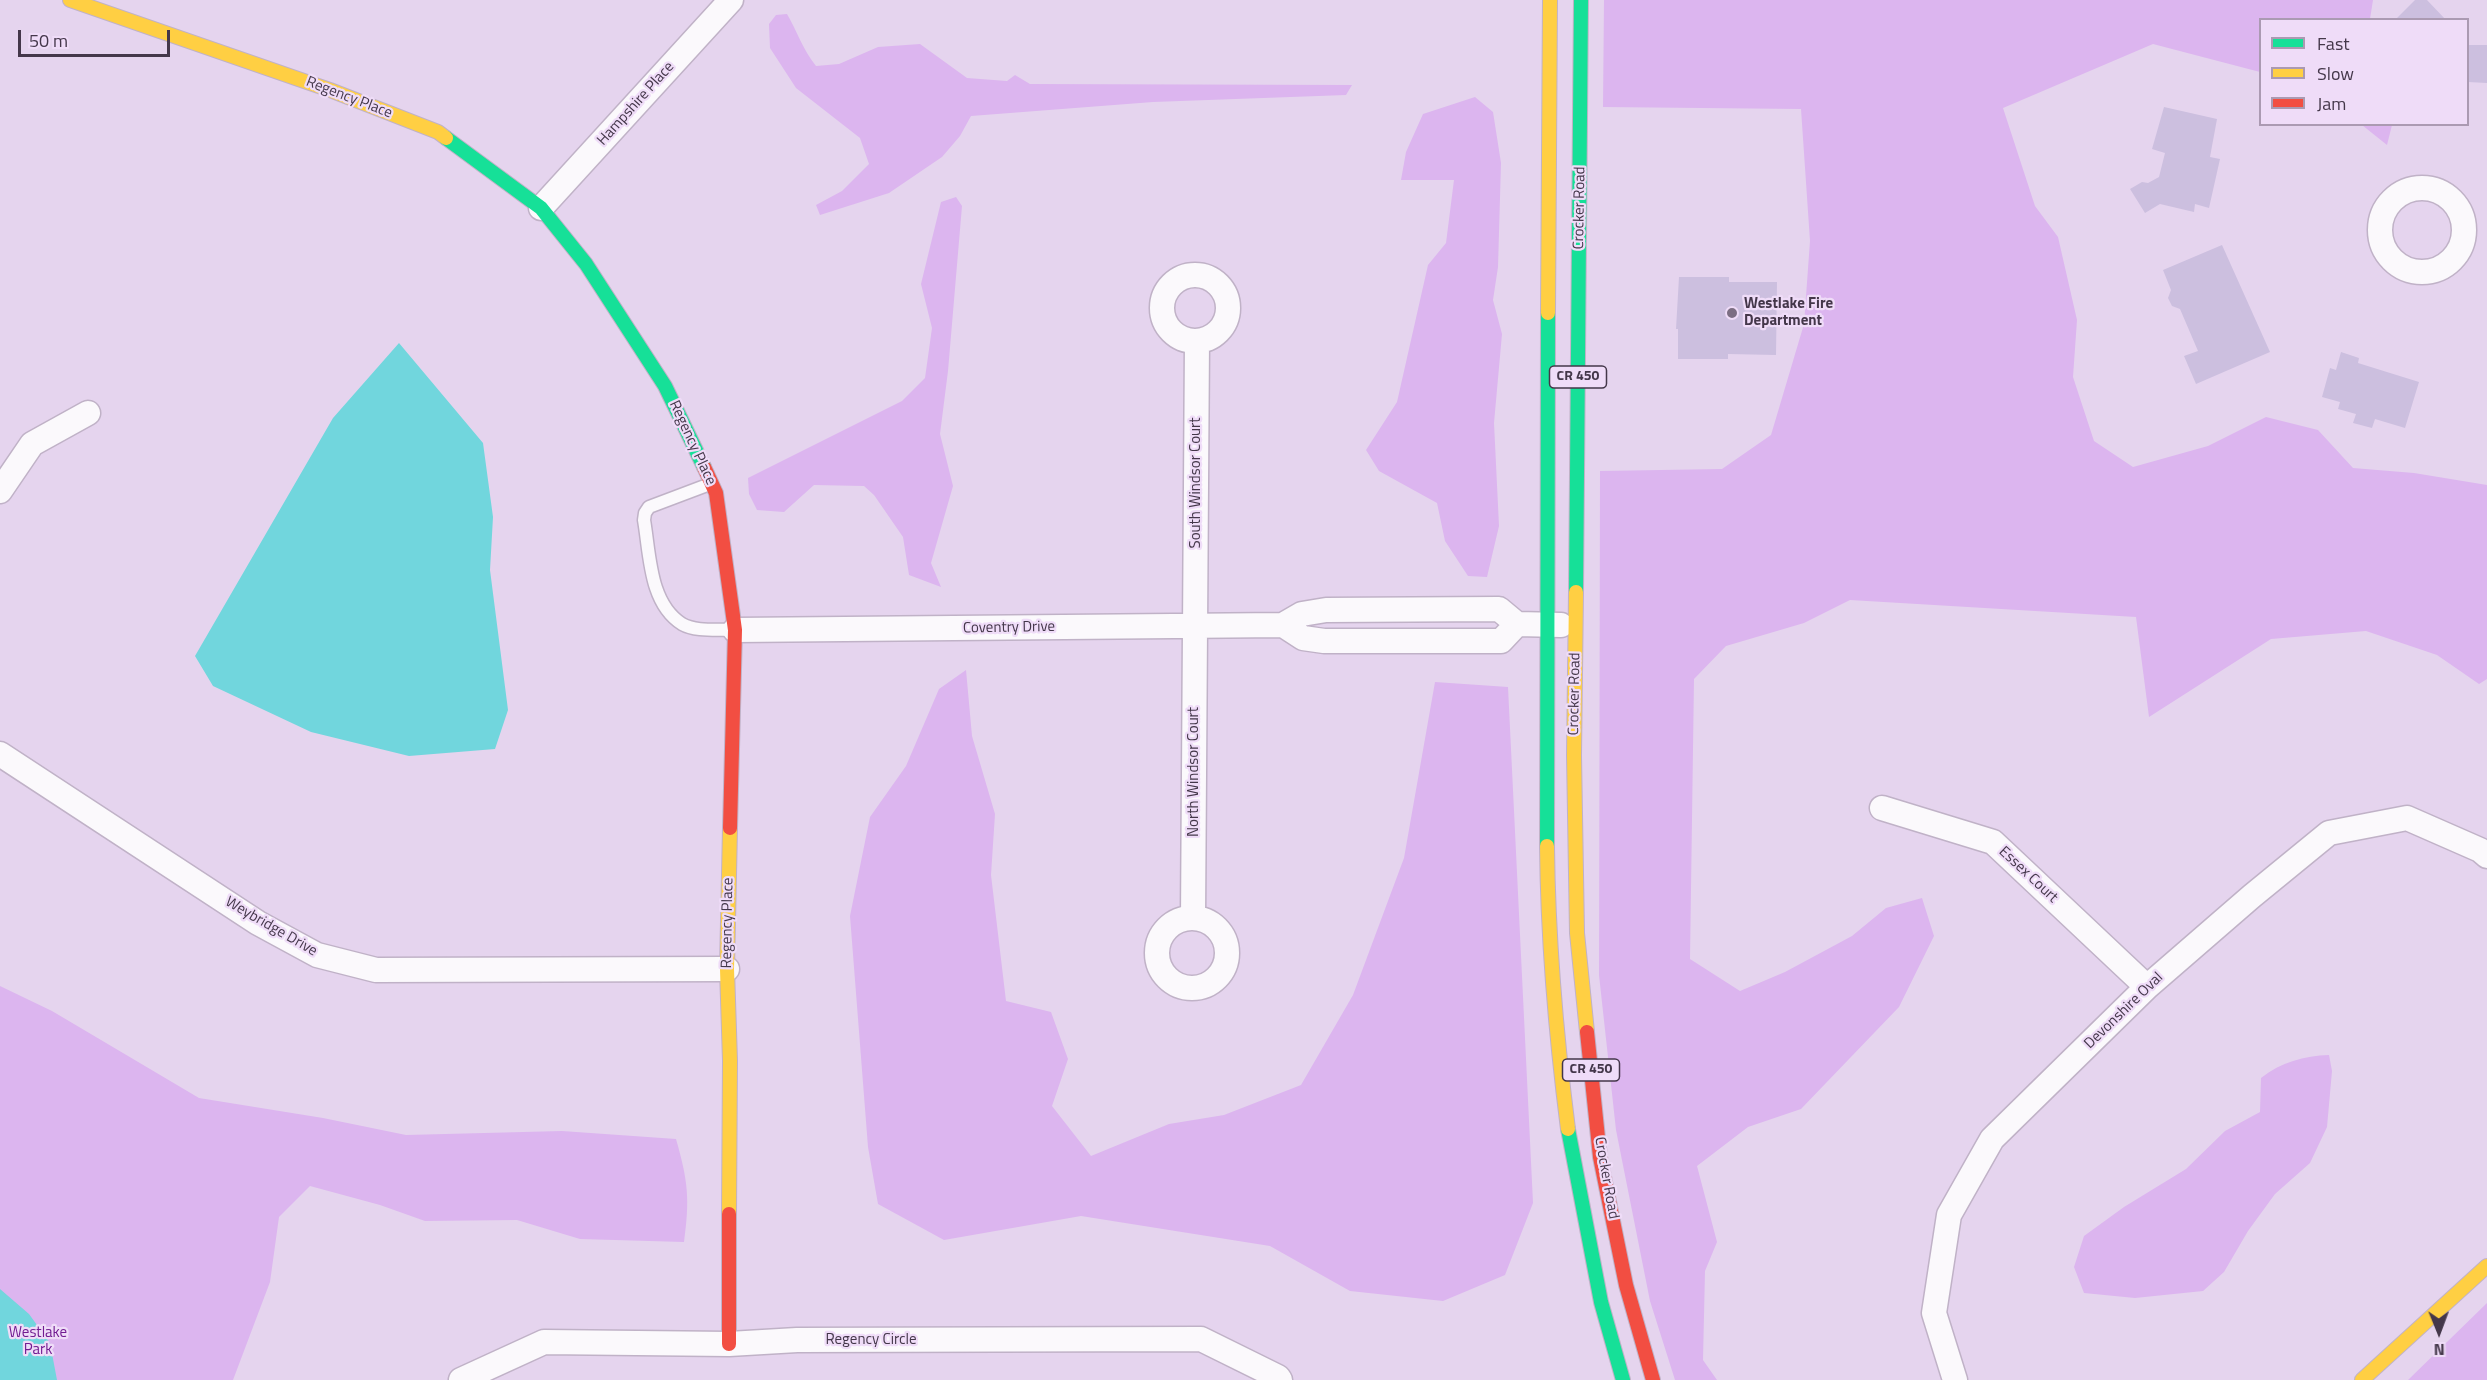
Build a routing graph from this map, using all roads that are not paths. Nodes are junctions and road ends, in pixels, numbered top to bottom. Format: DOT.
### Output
graph roads {
  1 [pos="70,0"];
  2 [pos="731,0"];
  3 [pos="1550,0"];
  4 [pos="1581,0"];
  5 [pos="541,208"];
  6 [pos="1197,341"];
  7 [pos="88,413"];
  8 [pos="711,484"];
  9 [pos="0,491"];
  10 [pos="1546,625"];
  11 [pos="1195,626"];
  12 [pos="1575,626"];
  13 [pos="735,630"];
  14 [pos="0,754"];
  15 [pos="1882,808"];
  16 [pos="2487,856"];
  17 [pos="1193,918"];
  18 [pos="727,969"];
  19 [pos="2147,987"];
  20 [pos="2487,1266"];
  21 [pos="729,1344"];
  22 [pos="461,1380"];
  23 [pos="1280,1380"];
  24 [pos="1623,1380"];
  25 [pos="1653,1380"];
  26 [pos="1955,1380"];
  27 [pos="2362,1380"];
  1 -- 5 [label="main road, Regency Place"];
  2 -- 5 [label="street, Hampshire Place"];
  3 -- 10 [label="main road, Crocker Road"];
  4 -- 12 [label="main road, Crocker Road / CR 450"];
  5 -- 8 [label="main road, Regency Place"];
  6 -- 11 [label="street, South Windsor Court"];
  7 -- 9 [label="street"];
  8 -- 13 [label="main road, Regency Place"];
  8 -- 13 [label="lane"];
  10 -- 11 [label="street, Coventry Drive"];
  10 -- 12 [label="street, Coventry Drive"];
  10 -- 24 [label="main road, Crocker Road / CR 450"];
  11 -- 13 [label="street, Coventry Drive"];
  11 -- 17 [label="street, North Windsor Court"];
  12 -- 25 [label="main road, Crocker Road / CR 450"];
  13 -- 18 [label="main road, Regency Place"];
  14 -- 18 [label="street, Weybridge Drive"];
  15 -- 19 [label="street, Essex Court"];
  16 -- 19 [label="street, Devonshire Oval"];
  18 -- 21 [label="main road, Regency Place"];
  19 -- 26 [label="street, Devonshire Oval"];
  20 -- 27 [label="main road"];
  21 -- 22 [label="street, Regency Circle"];
  21 -- 23 [label="street, Regency Circle"];
}
